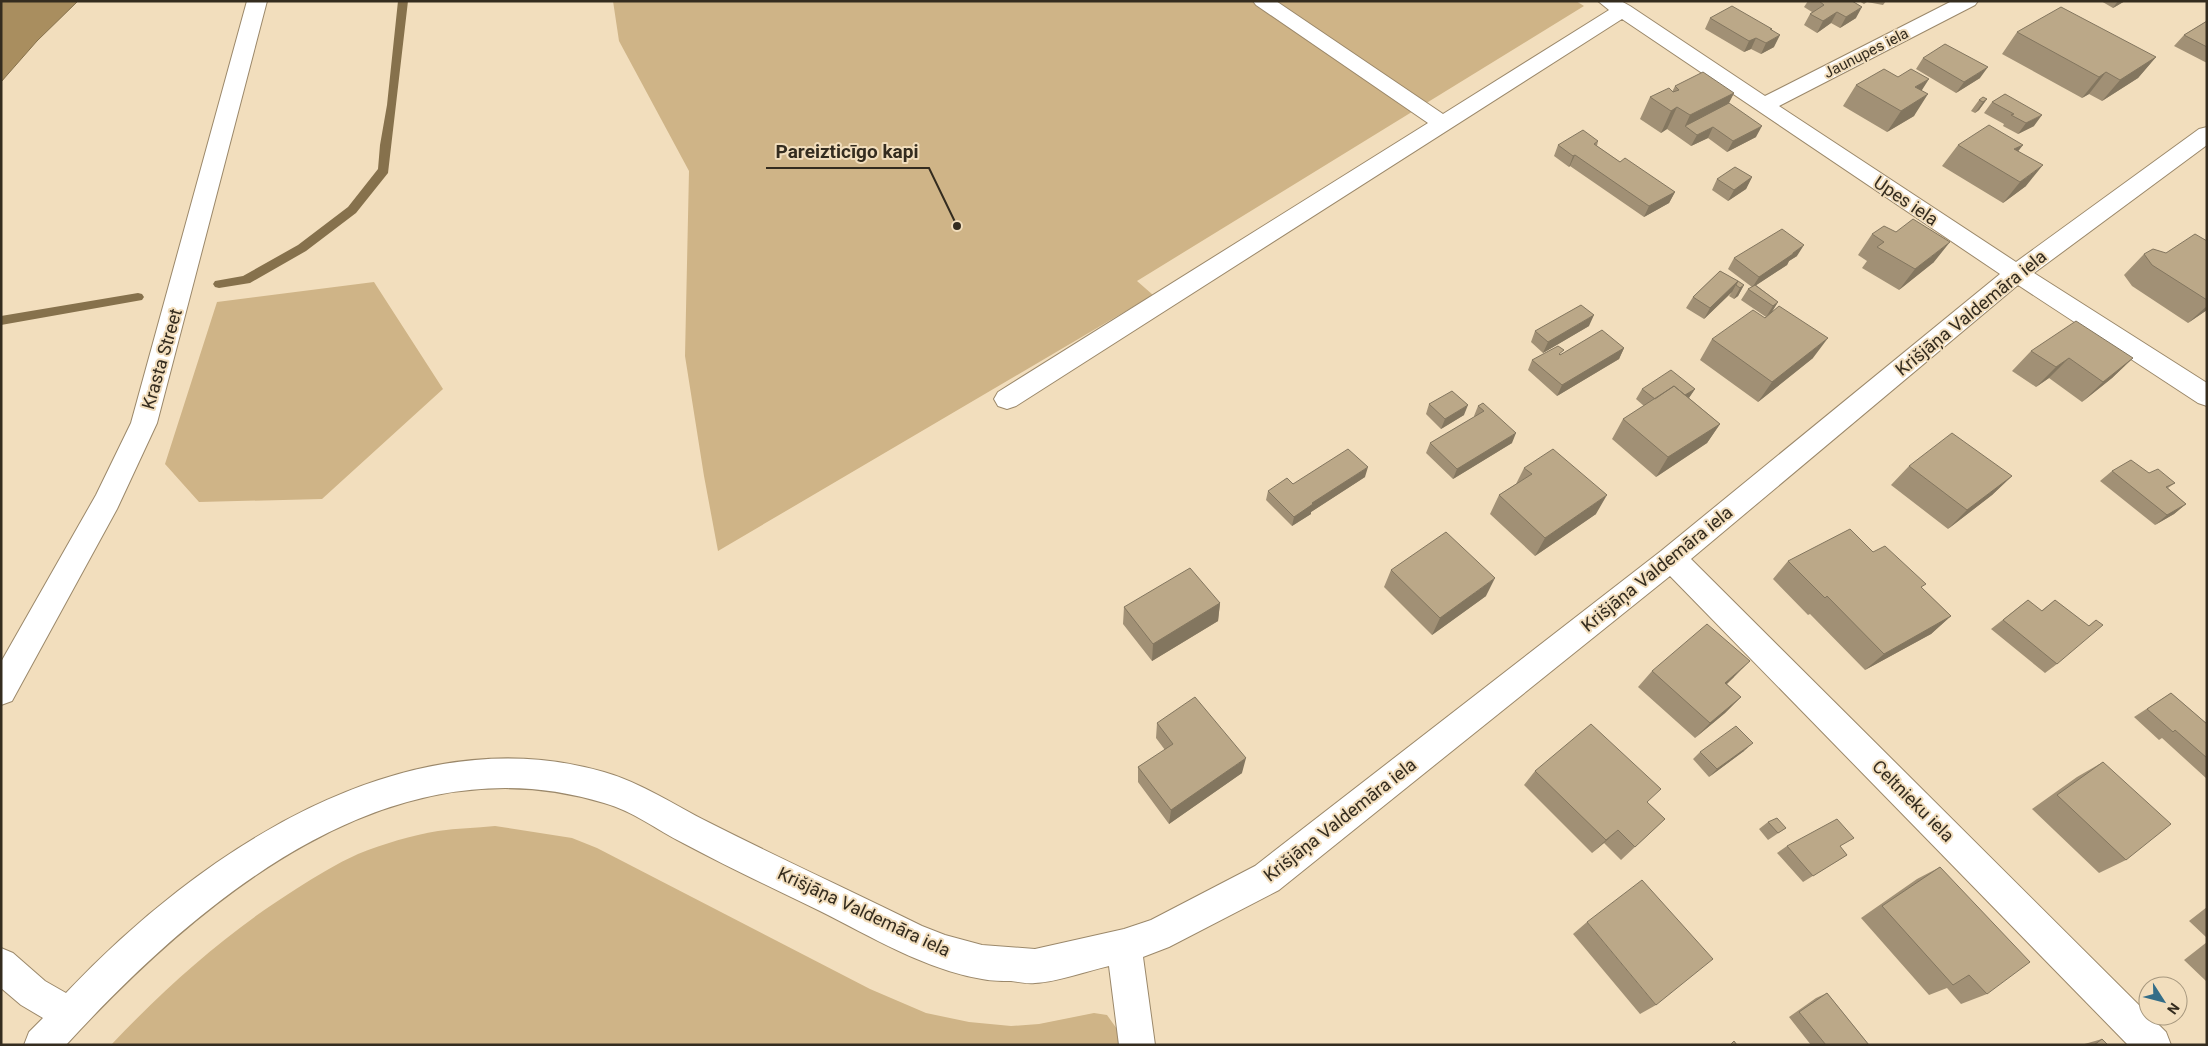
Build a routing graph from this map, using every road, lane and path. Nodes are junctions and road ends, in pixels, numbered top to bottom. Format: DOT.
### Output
graph roads {
  1 [pos="257,1"];
  2 [pos="1263,1"];
  3 [pos="1968,1"];
  4 [pos="1616,6"];
  5 [pos="1764,105"];
  6 [pos="1444,124"];
  7 [pos="2207,134"];
  8 [pos="2016,274"];
  9 [pos="2207,396"];
  10 [pos="1008,399"];
  11 [pos="1671,559"];
  12 [pos="1,691"];
  13 [pos="1124,946"];
  14 [pos="1,965"];
  15 [pos="70,1014"];
  16 [pos="42,1045"];
  17 [pos="1137,1045"];
  18 [pos="2153,1045"];
  1 -- 12 [label="street, Krasta Street"];
  2 -- 6 [label="street"];
  3 -- 5 [label="street, Jaunupes iela"];
  4 -- 5 [label="street, Upes iela"];
  4 -- 6 [label="street"];
  5 -- 8 [label="street, Upes iela"];
  6 -- 10 [label="street"];
  7 -- 8 [label="street, Krišjāņa Valdemāra iela"];
  8 -- 9 [label="street, Upes iela"];
  8 -- 11 [label="street, Krišjāņa Valdemāra iela"];
  11 -- 13 [label="street, Krišjāņa Valdemāra iela"];
  11 -- 18 [label="street, Celtnieku iela"];
  13 -- 15 [label="street, Krišjāņa Valdemāra iela"];
  13 -- 17 [label="street"];
  14 -- 15 [label="street"];
  15 -- 16 [label="street, Krišjāņa Valdemāra iela"];
}
